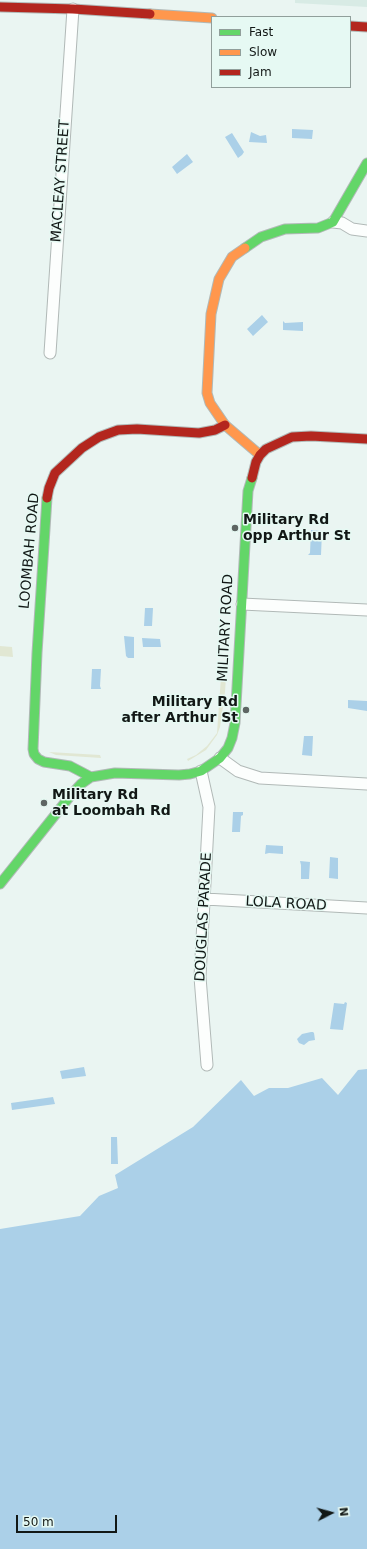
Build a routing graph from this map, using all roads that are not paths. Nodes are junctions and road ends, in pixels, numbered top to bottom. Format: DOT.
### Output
graph roads {
  1 [pos="0,7"];
  2 [pos="73,9"];
  3 [pos="211,18"];
  4 [pos="351,26"];
  5 [pos="367,27"];
  6 [pos="367,163"];
  7 [pos="333,222"];
  8 [pos="367,231"];
  9 [pos="50,353"];
  10 [pos="225,425"];
  11 [pos="367,439"];
  12 [pos="260,455"];
  13 [pos="242,604"];
  14 [pos="367,610"];
  15 [pos="220,758"];
  16 [pos="201,771"];
  17 [pos="91,777"];
  18 [pos="367,784"];
  19 [pos="0,884"];
  20 [pos="205,899"];
  21 [pos="367,908"];
  22 [pos="207,1065"];
  1 -- 2 [label="street"];
  2 -- 3 [label="street"];
  2 -- 9 [label="street, MACLEAY STREET"];
  4 -- 5 [label="street"];
  6 -- 7 [label="street"];
  7 -- 8 [label="street"];
  7 -- 10 [label="street"];
  10 -- 12 [label="street"];
  10 -- 17 [label="street, LOOMBAH ROAD"];
  11 -- 12 [label="street"];
  12 -- 13 [label="street, MILITARY ROAD"];
  13 -- 14 [label="street"];
  13 -- 15 [label="street, MILITARY ROAD"];
  15 -- 16 [label="street, MILITARY ROAD"];
  15 -- 18 [label="street"];
  16 -- 17 [label="street, MILITARY ROAD"];
  16 -- 20 [label="street, DOUGLAS PARADE"];
  17 -- 19 [label="street"];
  20 -- 21 [label="street, LOLA ROAD"];
  20 -- 22 [label="street, DOUGLAS PARADE"];
}
